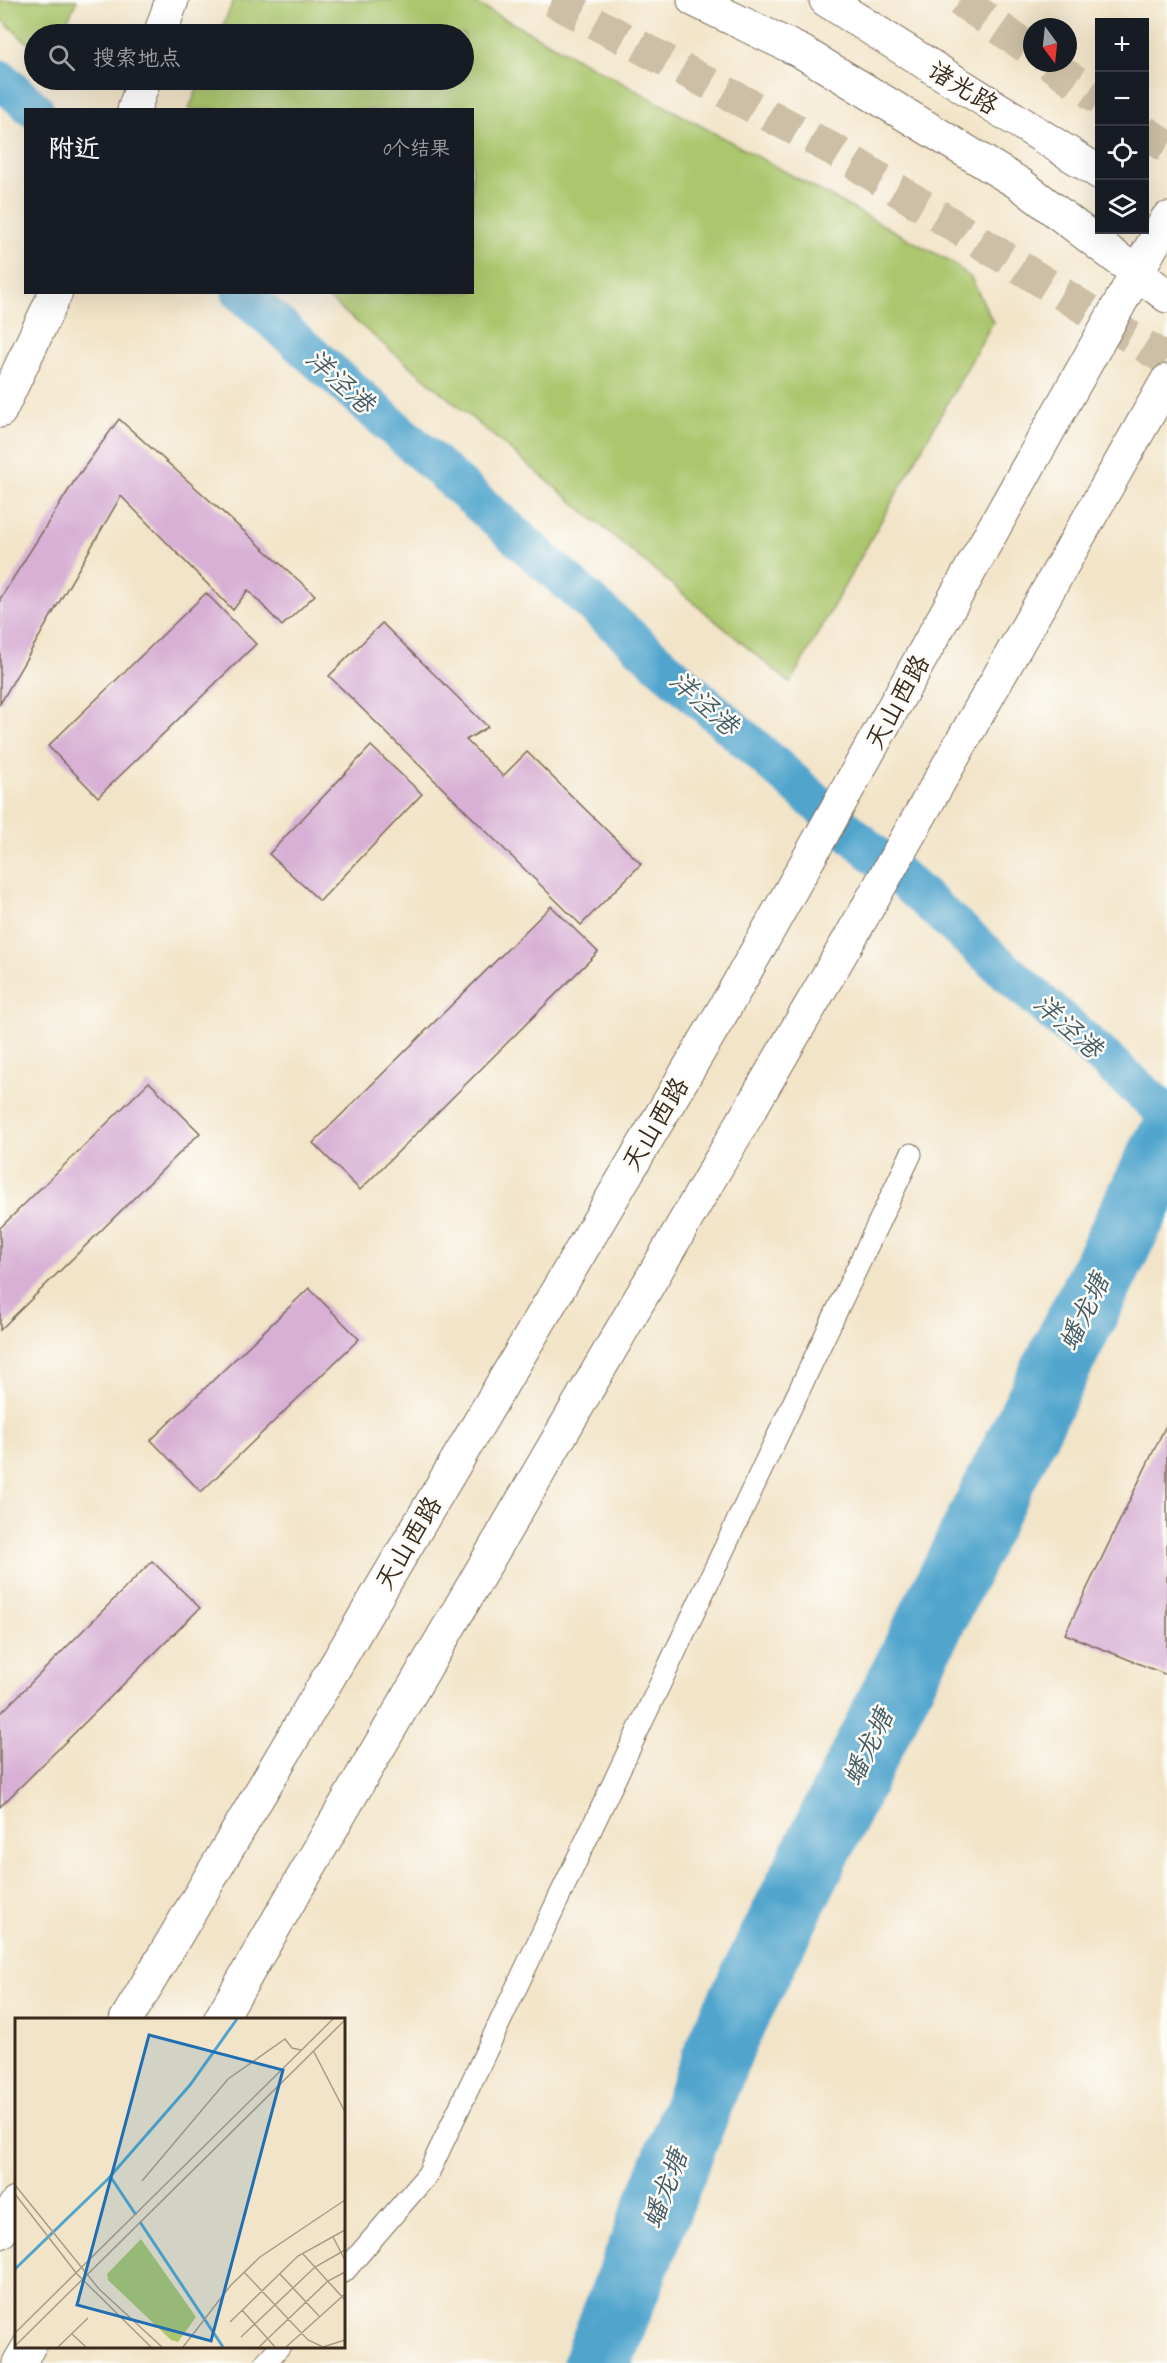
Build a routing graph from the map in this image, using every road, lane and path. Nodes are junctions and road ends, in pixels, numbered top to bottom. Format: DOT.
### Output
graph roads {
  1 [pos="172,0"];
  2 [pos="694,0"];
  3 [pos="826,0"];
  4 [pos="164,24"];
  5 [pos="141,90"];
  6 [pos="135,108"];
  7 [pos="1095,170"];
  8 [pos="1149,205"];
  9 [pos="1167,217"];
  10 [pos="1138,273"];
  11 [pos="55,294"];
  12 [pos="1167,296"];
  13 [pos="1167,381"];
  14 [pos="0,411"];
  15 [pos="911,1154"];
  16 [pos="127,2018"];
  17 [pos="221,2018"];
  18 [pos="15,2206"];
  19 [pos="0,2232"];
  20 [pos="345,2271"];
  21 [pos="28,2348"];
  22 [pos="278,2348"];
  23 [pos="19,2363"];
  24 [pos="266,2363"];
  1 -- 4 [label="main road"];
  2 -- 10 [label="main road"];
  3 -- 7 [label="main road, 诸光路"];
  5 -- 6 [label="main road"];
  8 -- 9 [label="main road"];
  9 -- 10 [label="main road, 天山西路"];
  10 -- 12 [label="main road"];
  10 -- 16 [label="main road, 天山西路"];
  11 -- 14 [label="main road"];
  13 -- 17 [label="main road"];
  15 -- 20 [label="lane"];
  18 -- 19 [label="main road"];
  21 -- 23 [label="main road"];
  22 -- 24 [label="lane"];
}
